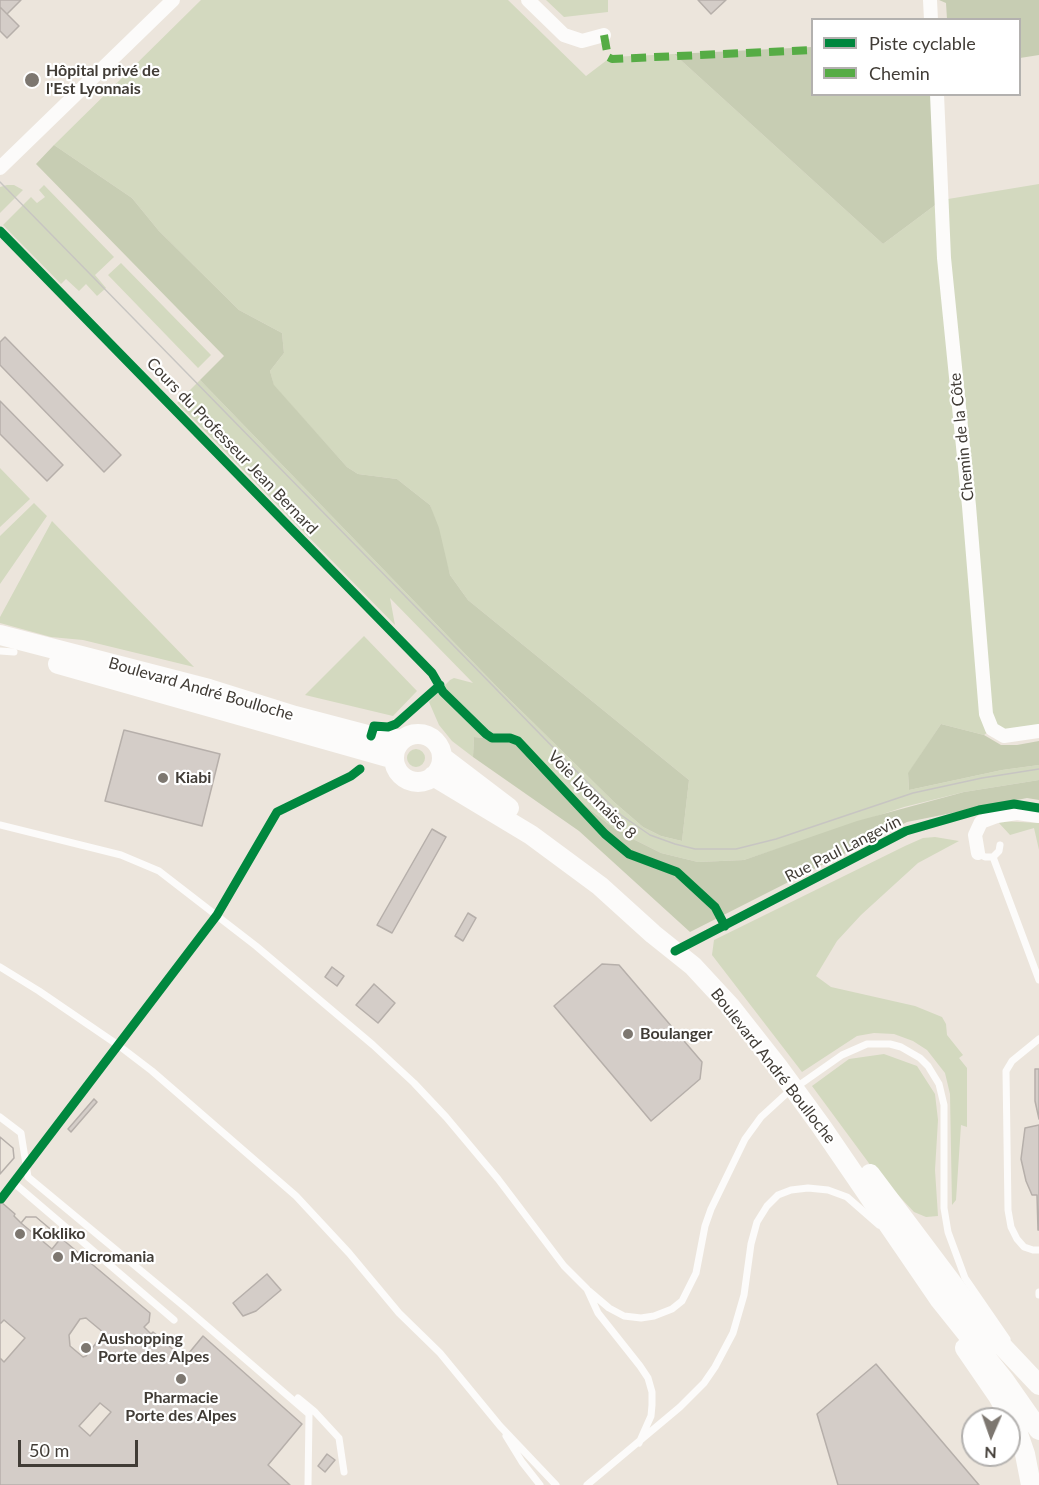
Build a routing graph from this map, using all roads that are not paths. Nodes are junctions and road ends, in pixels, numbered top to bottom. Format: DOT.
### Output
graph roads {
  1 [pos="173,0"];
  2 [pos="528,0"];
  3 [pos="930,0"];
  4 [pos="931,18"];
  5 [pos="604,34"];
  6 [pos="937,96"];
  7 [pos="2,162"];
  8 [pos="3,642"];
  9 [pos="1039,731"];
  10 [pos="402,740"];
  11 [pos="442,757"];
  12 [pos="394,759"];
  13 [pos="433,776"];
  14 [pos="1039,816"];
  15 [pos="0,825"];
  16 [pos="1000,845"];
  17 [pos="978,853"];
  18 [pos="993,857"];
  19 [pos="0,967"];
  20 [pos="1039,980"];
  21 [pos="1039,1039"];
  22 [pos="782,1065"];
  23 [pos="808,1099"];
  24 [pos="0,1117"];
  25 [pos="14,1183"];
  26 [pos="905,1248"];
  27 [pos="1039,1250"];
  28 [pos="587,1289"];
  29 [pos="940,1300"];
  30 [pos="186,1308"];
  31 [pos="174,1320"];
  32 [pos="1036,1382"];
  33 [pos="500,1426"];
  34 [pos="1039,1430"];
  35 [pos="639,1443"];
  36 [pos="344,1472"];
  37 [pos="308,1485"];
  38 [pos="540,1485"];
  39 [pos="556,1485"];
  40 [pos="587,1485"];
  41 [pos="1031,1485"];
  1 -- 7 [label="street"];
  2 -- 5 [label="street"];
  3 -- 4 [label="street"];
  6 -- 9 [label="street, Chemin de la Côte"];
  8 -- 10 [label="main road, Boulevard André Boulloche"];
  8 -- 12 [label="main road, Boulevard André Boulloche"];
  10 -- 11 [label="main road, Boulevard André Boulloche"];
  10 -- 12 [label="main road"];
  11 -- 13 [label="main road"];
  11 -- 22 [label="main road, Boulevard André Boulloche"];
  12 -- 13 [label="main road"];
  13 -- 22 [label="main road, Boulevard André Boulloche"];
  14 -- 17 [label="street"];
  15 -- 28 [label="lane"];
  16 -- 18 [label="lane"];
  17 -- 18 [label="lane"];
  18 -- 20 [label="lane"];
  19 -- 33 [label="lane"];
  21 -- 27 [label="lane"];
  22 -- 23 [label="main road, Boulevard André Boulloche"];
  23 -- 26 [label="main road, Boulevard André Boulloche"];
  23 -- 32 [label="main road, Boulevard André Boulloche"];
  24 -- 30 [label="lane"];
  25 -- 31 [label="lane"];
  26 -- 29 [label="main road, Boulevard André Boulloche"];
  26 -- 35 [label="lane"];
  28 -- 32 [label="lane"];
  28 -- 35 [label="lane"];
  29 -- 34 [label="main road, Boulevard André Boulloche"];
  29 -- 41 [label="main road"];
  30 -- 36 [label="lane"];
  30 -- 37 [label="lane"];
  33 -- 38 [label="lane"];
  33 -- 39 [label="lane"];
  35 -- 40 [label="lane"];
}
